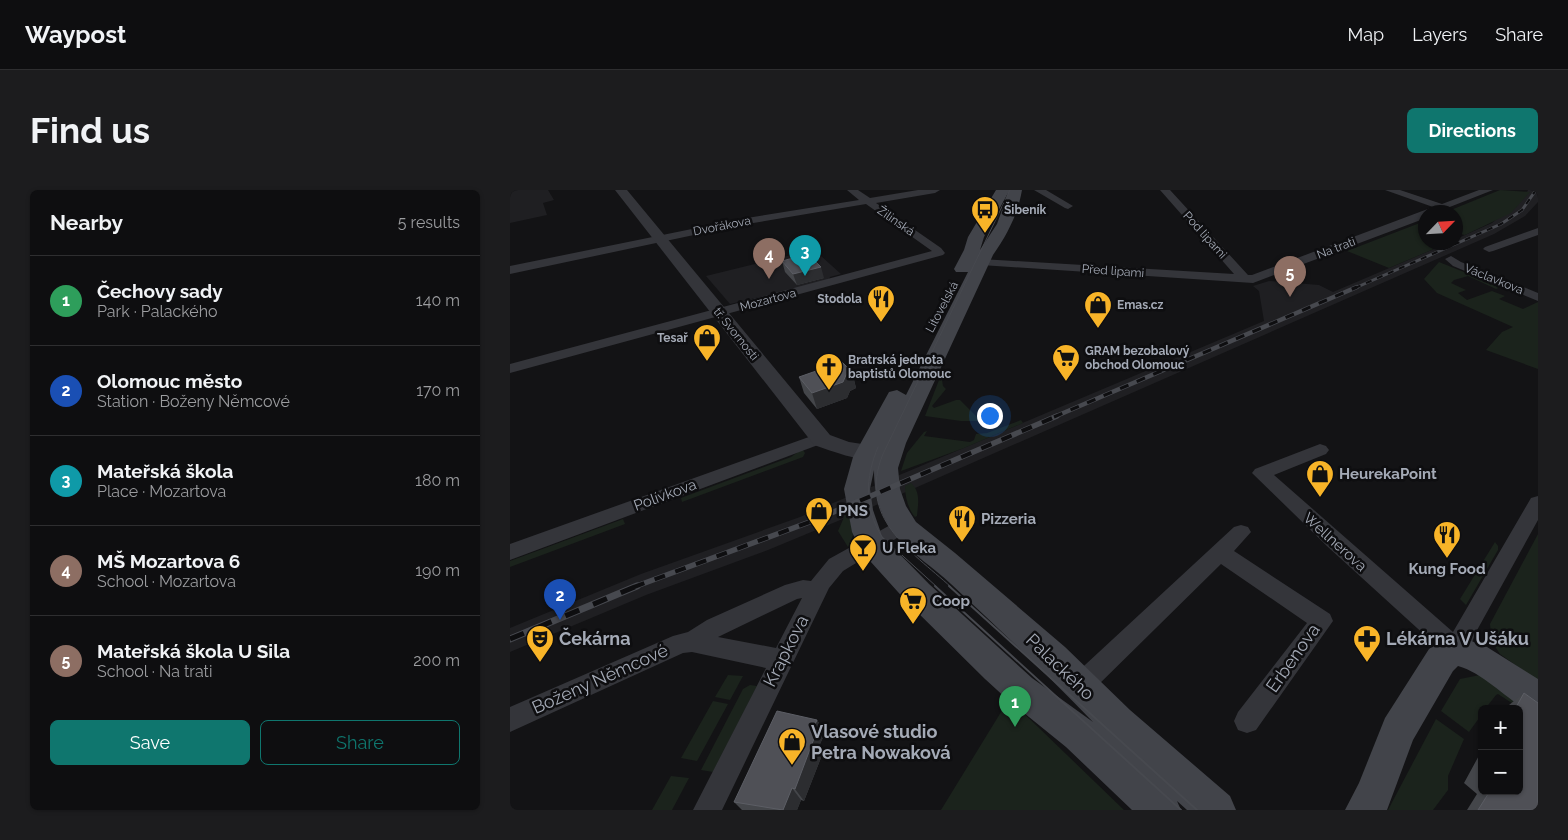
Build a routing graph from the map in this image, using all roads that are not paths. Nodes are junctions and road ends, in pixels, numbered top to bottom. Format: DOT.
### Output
graph roads {
  1 [pos="621,190"];
  2 [pos="852,190"];
  3 [pos="935,190"];
  4 [pos="1003,190"];
  5 [pos="1015,190"];
  6 [pos="1039,190"];
  7 [pos="1165,190"];
  8 [pos="1390,190"];
  9 [pos="1488,190"];
  10 [pos="867,201"];
  11 [pos="1437,205"];
  12 [pos="1448,205"];
  13 [pos="1068,206"];
  14 [pos="1418,217"];
  15 [pos="1538,231"];
  16 [pos="659,238"];
  17 [pos="1489,249"];
  18 [pos="939,254"];
  19 [pos="1451,259"];
  20 [pos="982,262"];
  21 [pos="510,270"];
  22 [pos="1245,279"];
  23 [pos="1538,297"];
  24 [pos="719,313"];
  25 [pos="915,359"];
  26 [pos="510,369"];
  27 [pos="903,383"];
  28 [pos="820,438"];
  29 [pos="1320,450"];
  30 [pos="879,453"];
  31 [pos="1538,503"];
  32 [pos="903,525"];
  33 [pos="1241,532"];
  34 [pos="872,543"];
  35 [pos="510,552"];
  36 [pos="1221,553"];
  37 [pos="816,590"];
  38 [pos="692,642"];
  39 [pos="1458,651"];
  40 [pos="781,660"];
  41 [pos="1081,685"];
  42 [pos="1538,699"];
  43 [pos="510,720"];
  44 [pos="1247,721"];
  45 [pos="707,810"];
  46 [pos="1161,810"];
  47 [pos="1216,810"];
  48 [pos="1365,810"];
  1 -- 16 [label="street, tř. Svornosti"];
  2 -- 10 [label="street, Žilinská"];
  3 -- 10 [label="street, Dvořákova"];
  4 -- 25 [label="main road, Litovelská"];
  5 -- 20 [label="main road, Litovelská"];
  6 -- 13 [label="street"];
  7 -- 22 [label="street, Pod lipami"];
  8 -- 11 [label="street"];
  9 -- 12 [label="street, Na trati"];
  10 -- 16 [label="street, Dvořákova"];
  10 -- 18 [label="street, Žilinská"];
  14 -- 22 [label="street, Na trati"];
  15 -- 17 [label="street"];
  16 -- 21 [label="street, Dvořákova"];
  16 -- 24 [label="street, tř. Svornosti"];
  18 -- 24 [label="street, Mozartova"];
  19 -- 23 [label="street, Václavkova"];
  20 -- 22 [label="street, Před lipami"];
  20 -- 30 [label="main road, Litovelská"];
  24 -- 26 [label="street, Mozartova"];
  24 -- 28 [label="street, tř. Svornosti"];
  27 -- 30 [label="main road, Litovelská"];
  28 -- 30 [label="street, tř. Svornosti"];
  28 -- 35 [label="street, Polívkova"];
  29 -- 39 [label="street, Wellnerova"];
  30 -- 32 [label="main road, Litovelská"];
  30 -- 34 [label="main road, Litovelská"];
  31 -- 39 [label="street"];
  32 -- 34 [label="street, Krapkova"];
  32 -- 41 [label="main road, Palackého"];
  33 -- 36 [label="street"];
  34 -- 37 [label="street, Krapkova"];
  34 -- 46 [label="main road"];
  36 -- 41 [label="street"];
  36 -- 44 [label="street, Erbenova"];
  37 -- 38 [label="street, Boženy Němcové"];
  37 -- 40 [label="street, Krapkova"];
  38 -- 40 [label="street, Boženy Němcové"];
  38 -- 43 [label="street, Boženy Němcové"];
  39 -- 42 [label="main road"];
  39 -- 48 [label="main road"];
  40 -- 45 [label="street, Krapkova"];
  41 -- 47 [label="main road, Palackého"];
}
